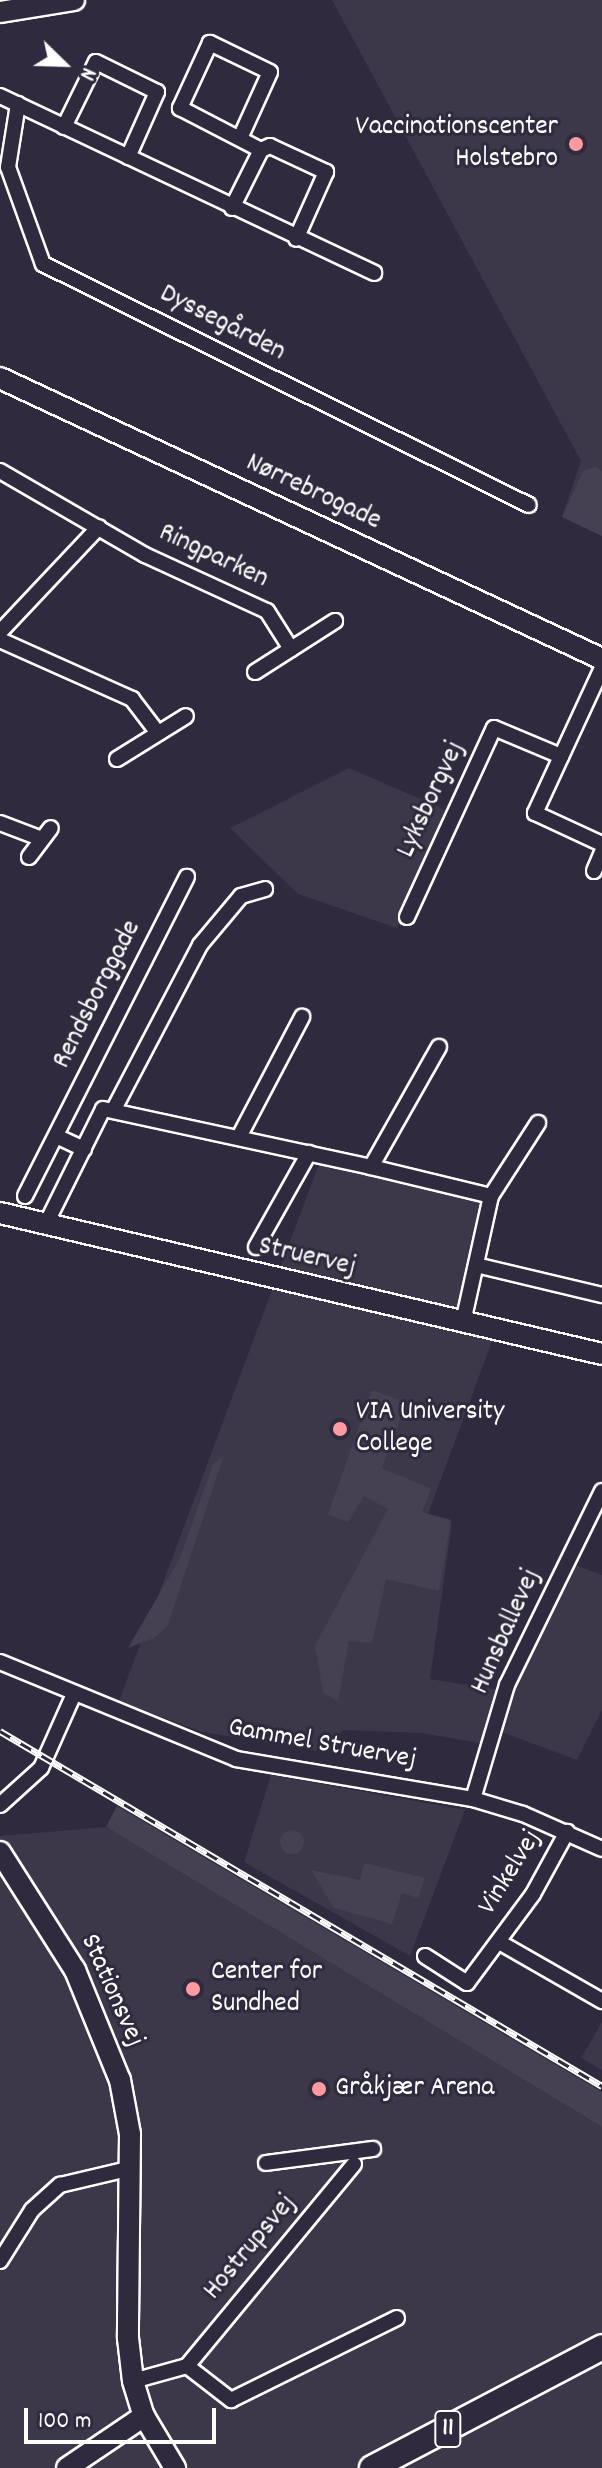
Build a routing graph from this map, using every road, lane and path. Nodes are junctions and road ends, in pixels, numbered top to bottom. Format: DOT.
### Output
graph roads {
  1 [pos="74,0"];
  2 [pos="0,12"];
  3 [pos="157,92"];
  4 [pos="0,96"];
  5 [pos="18,104"];
  6 [pos="180,108"];
  7 [pos="64,127"];
  8 [pos="241,136"];
  9 [pos="261,150"];
  10 [pos="128,157"];
  11 [pos="4,167"];
  12 [pos="232,208"];
  13 [pos="296,239"];
  14 [pos="374,273"];
  15 [pos="0,378"];
  16 [pos="0,471"];
  17 [pos="529,505"];
  18 [pos="99,527"];
  19 [pos="335,621"];
  20 [pos="0,632"];
  21 [pos="0,640"];
  22 [pos="291,649"];
  23 [pos="602,659"];
  24 [pos="602,668"];
  25 [pos="255,672"];
  26 [pos="186,716"];
  27 [pos="158,733"];
  28 [pos="561,756"];
  29 [pos="117,759"];
  30 [pos="0,823"];
  31 [pos="602,844"];
  32 [pos="602,852"];
  33 [pos="29,857"];
  34 [pos="594,871"];
  35 [pos="187,877"];
  36 [pos="265,889"];
  37 [pos="407,917"];
  38 [pos="302,1017"];
  39 [pos="439,1047"];
  40 [pos="114,1109"];
  41 [pos="538,1123"];
  42 [pos="56,1136"];
  43 [pos="239,1137"];
  44 [pos="84,1149"];
  45 [pos="309,1153"];
  46 [pos="371,1167"];
  47 [pos="25,1196"];
  48 [pos="491,1196"];
  49 [pos="0,1213"];
  50 [pos="46,1224"];
  51 [pos="256,1247"];
  52 [pos="476,1265"];
  53 [pos="602,1295"];
  54 [pos="463,1322"];
  55 [pos="602,1354"];
  56 [pos="602,1491"];
  57 [pos="0,1662"];
  58 [pos="74,1694"];
  59 [pos="473,1799"];
  60 [pos="0,1805"];
  61 [pos="567,1832"];
  62 [pos="602,1849"];
  63 [pos="0,1852"];
  64 [pos="499,1942"];
  65 [pos="425,1956"];
  66 [pos="602,2001"];
  67 [pos="373,2149"];
  68 [pos="266,2163"];
  69 [pos="354,2164"];
  70 [pos="132,2168"];
  71 [pos="0,2261"];
  72 [pos="397,2318"];
  73 [pos="602,2347"];
  74 [pos="187,2366"];
  75 [pos="133,2381"];
  76 [pos="525,2391"];
  77 [pos="144,2416"];
  78 [pos="67,2468"];
  79 [pos="175,2468"];
  80 [pos="372,2468"];
  81 [pos="403,2468"];
  1 -- 2 [label="street"];
  3 -- 6 [label="street"];
  3 -- 7 [label="street"];
  3 -- 10 [label="street"];
  4 -- 5 [label="street"];
  5 -- 7 [label="street"];
  5 -- 11 [label="street, Dyssegården"];
  6 -- 8 [label="street"];
  6 -- 8 [label="street"];
  7 -- 10 [label="street"];
  8 -- 9 [label="street"];
  9 -- 12 [label="street"];
  9 -- 13 [label="street"];
  10 -- 12 [label="street"];
  11 -- 17 [label="street, Dyssegården"];
  12 -- 13 [label="street"];
  13 -- 14 [label="street"];
  15 -- 23 [label="street, Nørrebrogade"];
  16 -- 18 [label="street, Ringparken"];
  18 -- 20 [label="street"];
  18 -- 22 [label="street, Ringparken"];
  19 -- 22 [label="street"];
  21 -- 27 [label="street"];
  22 -- 25 [label="street"];
  24 -- 28 [label="street"];
  26 -- 27 [label="street"];
  27 -- 29 [label="street"];
  28 -- 31 [label="street"];
  28 -- 37 [label="street, Lyksborgvej"];
  30 -- 33 [label="street"];
  32 -- 34 [label="street"];
  35 -- 42 [label="street, Rendsborggade"];
  36 -- 40 [label="street"];
  38 -- 43 [label="street"];
  39 -- 46 [label="street"];
  40 -- 43 [label="street"];
  40 -- 44 [label="street"];
  41 -- 48 [label="street"];
  42 -- 44 [label="street"];
  42 -- 47 [label="street, Rendsborggade"];
  43 -- 45 [label="street"];
  44 -- 50 [label="street"];
  45 -- 46 [label="street"];
  45 -- 51 [label="street"];
  46 -- 48 [label="street"];
  48 -- 52 [label="street"];
  49 -- 50 [label="street, Struervej"];
  50 -- 54 [label="street, Struervej"];
  52 -- 53 [label="street"];
  52 -- 54 [label="street"];
  54 -- 55 [label="street, Struervej"];
  56 -- 59 [label="street, Hunsballevej"];
  57 -- 58 [label="street, Gammel Struervej"];
  58 -- 59 [label="street, Gammel Struervej"];
  58 -- 60 [label="street"];
  59 -- 61 [label="street, Gammel Struervej"];
  61 -- 62 [label="street, Gammel Struervej"];
  61 -- 64 [label="street, Vinkelvej"];
  63 -- 70 [label="street, Stationsvej"];
  64 -- 65 [label="street, Vinkelvej"];
  64 -- 66 [label="street, Vinkelvej"];
  67 -- 68 [label="street"];
  69 -- 74 [label="street, Hostrupsvej"];
  70 -- 71 [label="street"];
  70 -- 75 [label="street, Stationsvej"];
  72 -- 74 [label="street"];
  73 -- 76 [label="main road, 11"];
  74 -- 75 [label="street"];
  75 -- 77 [label="street, Stationsvej"];
  76 -- 80 [label="main road, 11"];
  76 -- 81 [label="main road, 11"];
  77 -- 78 [label="street"];
  77 -- 79 [label="street, Stationsvej"];
}
